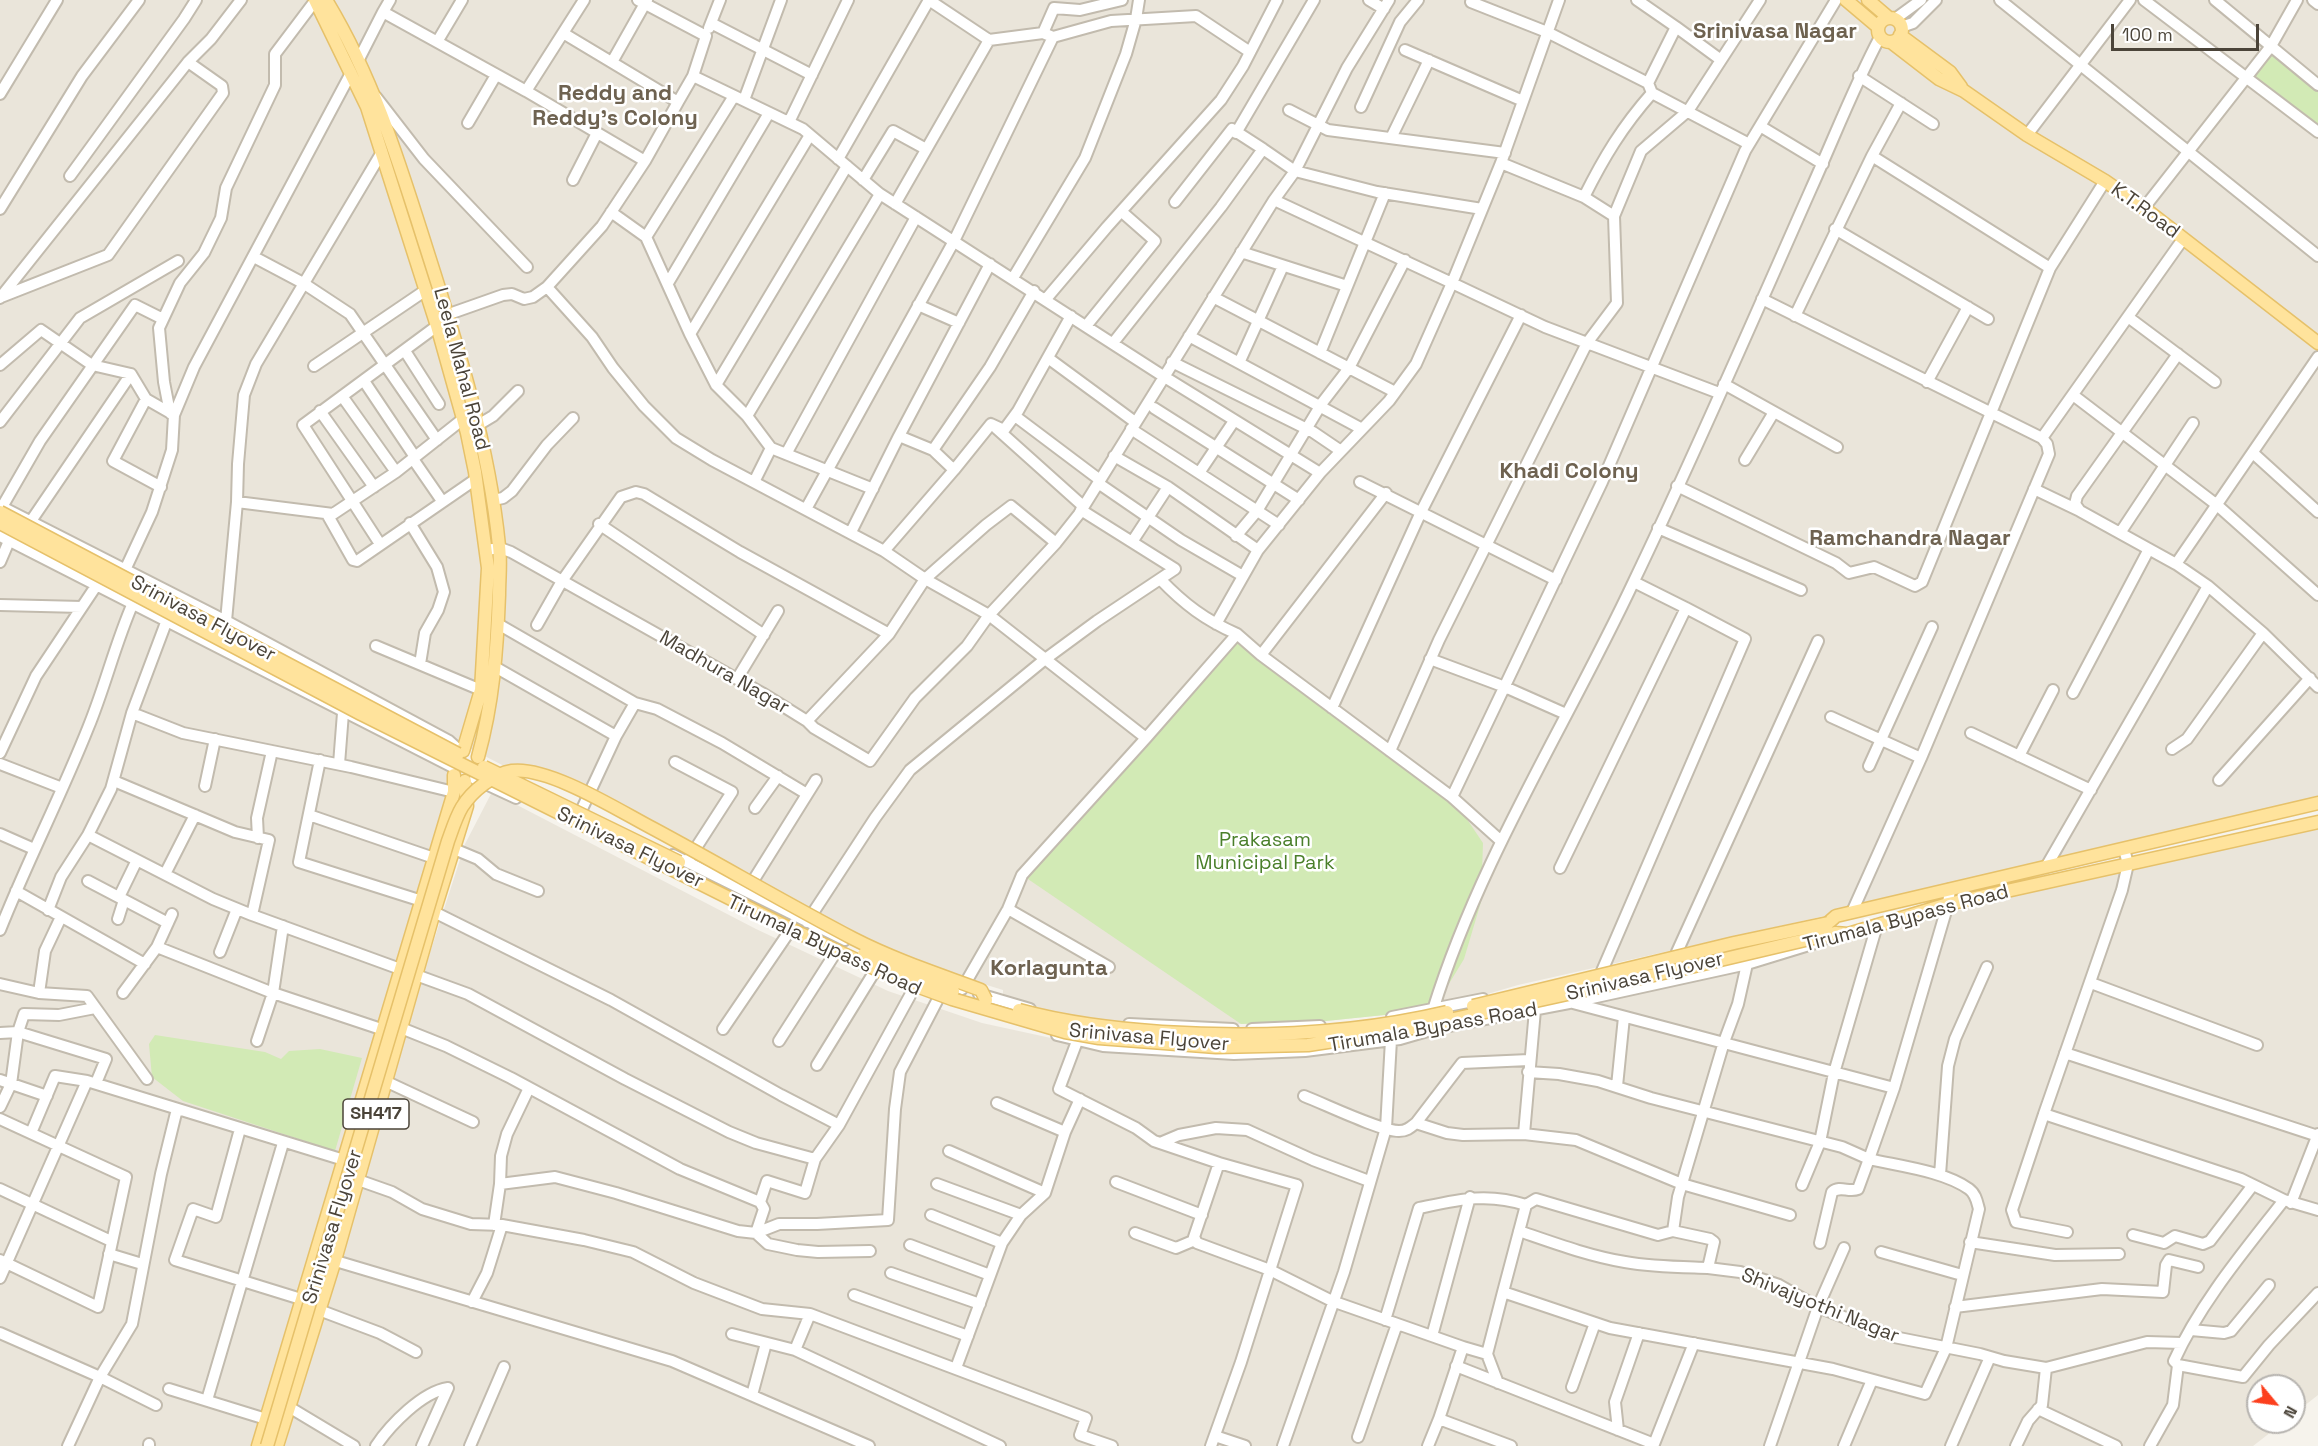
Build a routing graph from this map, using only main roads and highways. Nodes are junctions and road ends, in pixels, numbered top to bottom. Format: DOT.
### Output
graph roads {
  1 [pos="1846,0"];
  2 [pos="1868,0"];
  3 [pos="323,1"];
  4 [pos="1890,29"];
  5 [pos="369,97"];
  6 [pos="2318,343"];
  7 [pos="1,508"];
  8 [pos="0,523"];
  9 [pos="462,752"];
  10 [pos="480,760"];
  11 [pos="461,775"];
  12 [pos="2318,803"];
  13 [pos="2318,822"];
  14 [pos="1833,924"];
  15 [pos="1848,934"];
  16 [pos="986,1000"];
  17 [pos="258,1446"];
  18 [pos="267,1446"];
  19 [pos="277,1446"];
  1 -- 4 [label="main road, K.T.Road"];
  2 -- 4 [label="main road, K.T.Road"];
  3 -- 5 [label="main road, Leela Mahal Road"];
  3 -- 5 [label="main road, Leela Mahal Road"];
  4 -- 6 [label="main road, K.T.Road"];
  5 -- 9 [label="main road, Leela Mahal Road"];
  5 -- 10 [label="main road, Leela Mahal Road"];
  7 -- 16 [label="main road, Srinivasa Flyover, bridge"];
  8 -- 14 [label="main road, Srinivasa Flyover, bridge"];
  9 -- 10 [label="main road"];
  9 -- 11 [label="main road"];
  10 -- 11 [label="main road"];
  11 -- 17 [label="main road, SH417"];
  11 -- 19 [label="main road, SH417"];
  12 -- 14 [label="main road, Tirumala Bypass Road"];
  13 -- 15 [label="main road, Tirumala Bypass Road"];
  14 -- 15 [label="main road, Srinivasa Flyover"];
  14 -- 16 [label="main road, Srinivasa Flyover, bridge"];
  16 -- 18 [label="main road, Srinivasa Flyover, bridge"];
}
